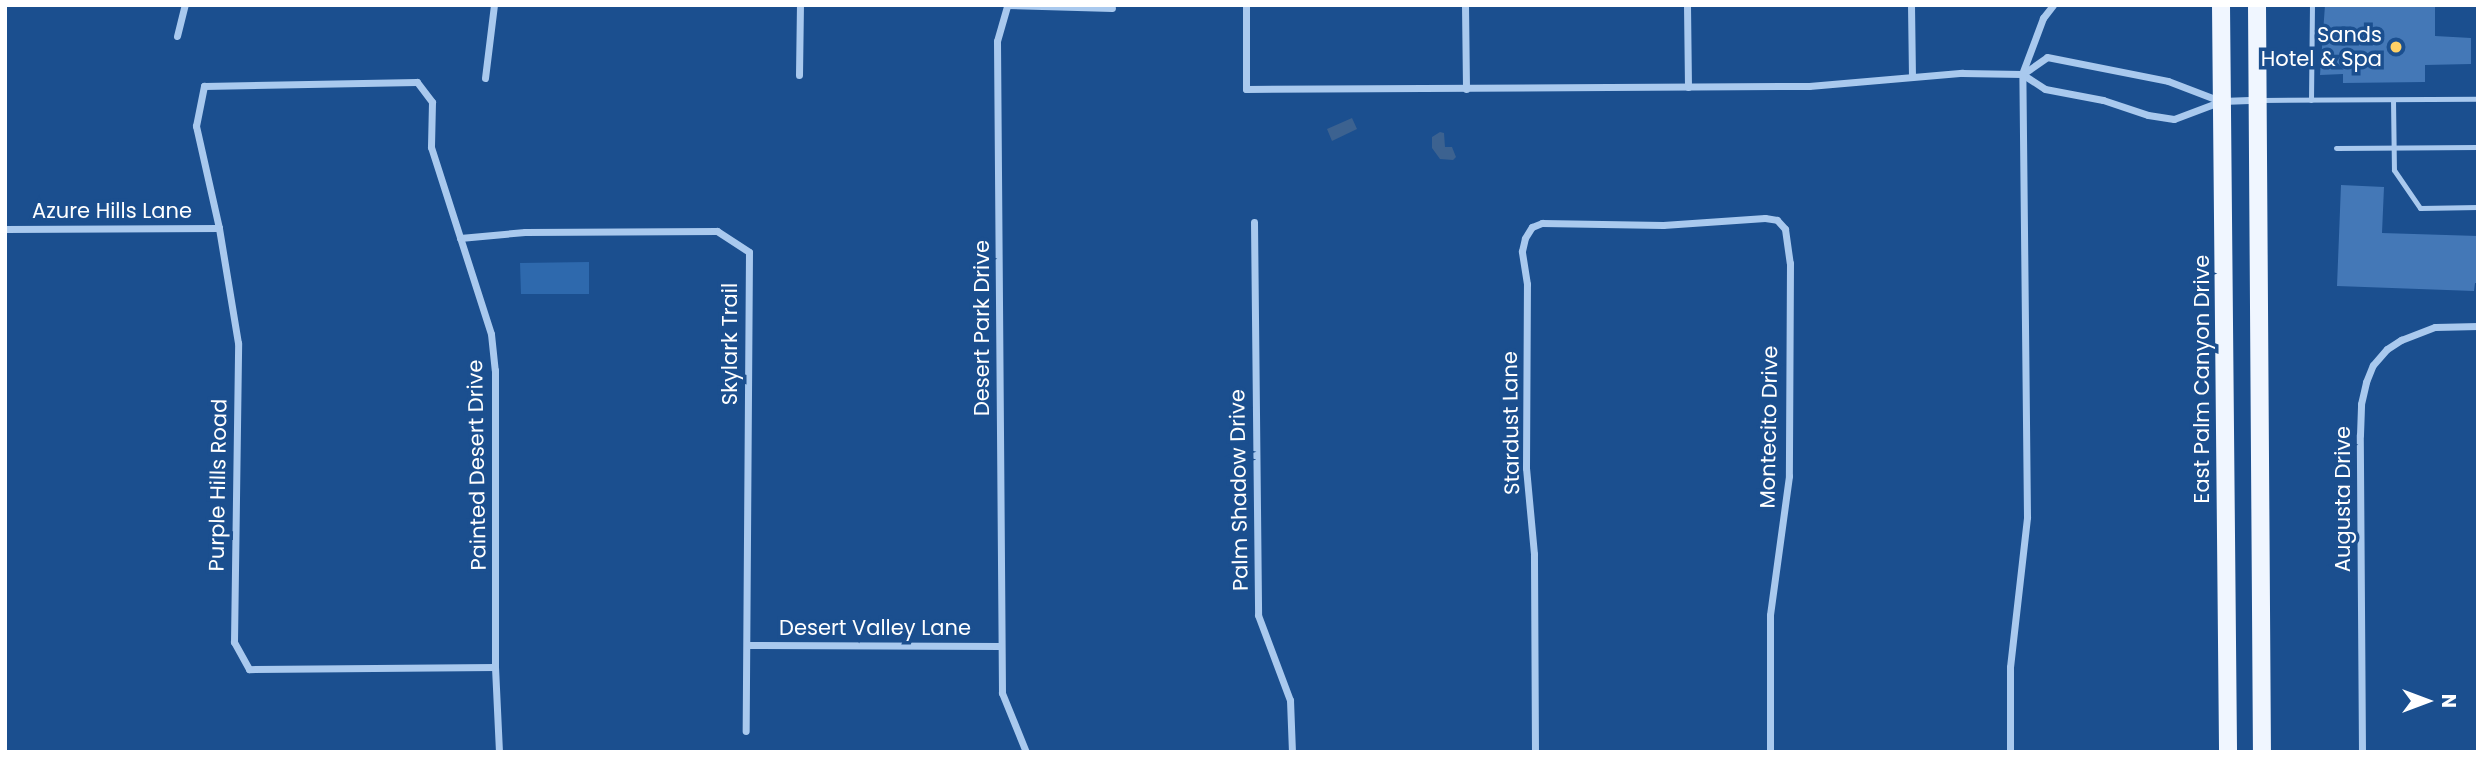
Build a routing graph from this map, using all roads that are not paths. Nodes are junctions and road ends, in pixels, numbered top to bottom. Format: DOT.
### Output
graph roads {
  1 [pos="185,5"];
  2 [pos="494,5"];
  3 [pos="800,5"];
  4 [pos="1246,5"];
  5 [pos="1465,5"];
  6 [pos="1687,5"];
  7 [pos="1912,5"];
  8 [pos="2053,5"];
  9 [pos="2221,5"];
  10 [pos="2257,5"];
  11 [pos="2312,5"];
  12 [pos="1112,8"];
  13 [pos="177,36"];
  14 [pos="2022,74"];
  15 [pos="799,75"];
  16 [pos="1912,75"];
  17 [pos="485,78"];
  18 [pos="234,84"];
  19 [pos="1688,87"];
  20 [pos="1466,89"];
  21 [pos="2478,99"];
  22 [pos="2257,100"];
  23 [pos="2311,100"];
  24 [pos="2393,100"];
  25 [pos="2222,102"];
  26 [pos="2478,147"];
  27 [pos="2336,148"];
  28 [pos="2394,148"];
  29 [pos="2478,207"];
  30 [pos="1254,222"];
  31 [pos="1663,225"];
  32 [pos="219,228"];
  33 [pos="5,229"];
  34 [pos="460,238"];
  35 [pos="2478,326"];
  36 [pos="749,645"];
  37 [pos="1001,646"];
  38 [pos="495,667"];
  39 [pos="746,731"];
  40 [pos="499,752"];
  41 [pos="1026,752"];
  42 [pos="1292,752"];
  43 [pos="1535,752"];
  44 [pos="1770,752"];
  45 [pos="2010,752"];
  46 [pos="2228,752"];
  47 [pos="2262,752"];
  48 [pos="2362,752"];
  1 -- 13 [label="street"];
  2 -- 17 [label="street"];
  3 -- 15 [label="street"];
  4 -- 20 [label="street"];
  5 -- 20 [label="street"];
  6 -- 19 [label="street"];
  7 -- 16 [label="street"];
  8 -- 14 [label="street"];
  9 -- 25 [label="main road, East Palm Canyon Drive"];
  10 -- 22 [label="main road"];
  11 -- 23 [label="lane"];
  12 -- 37 [label="street, Desert Park Drive"];
  14 -- 16 [label="street"];
  14 -- 25 [label="street"];
  14 -- 25 [label="street"];
  14 -- 45 [label="street"];
  16 -- 19 [label="street"];
  18 -- 32 [label="street, Purple Hills Road"];
  18 -- 34 [label="street, Painted Desert Drive"];
  19 -- 20 [label="street"];
  21 -- 24 [label="lane"];
  22 -- 23 [label="lane"];
  22 -- 25 [label="street"];
  22 -- 47 [label="main road"];
  23 -- 24 [label="lane"];
  24 -- 28 [label="lane"];
  25 -- 46 [label="main road, East Palm Canyon Drive"];
  26 -- 28 [label="lane"];
  27 -- 28 [label="lane"];
  28 -- 29 [label="lane"];
  30 -- 42 [label="street, Palm Shadow Drive"];
  31 -- 43 [label="street, Stardust Lane"];
  31 -- 44 [label="street, Montecito Drive"];
  32 -- 33 [label="street, Azure Hills Lane"];
  32 -- 38 [label="street, Purple Hills Road"];
  34 -- 36 [label="street, Skylark Trail"];
  34 -- 38 [label="street, Painted Desert Drive"];
  35 -- 48 [label="street, Augusta Drive"];
  36 -- 37 [label="street, Desert Valley Lane"];
  36 -- 39 [label="street, Skylark Trail"];
  37 -- 41 [label="street, Desert Park Drive"];
  38 -- 40 [label="street, Painted Desert Drive"];
}
